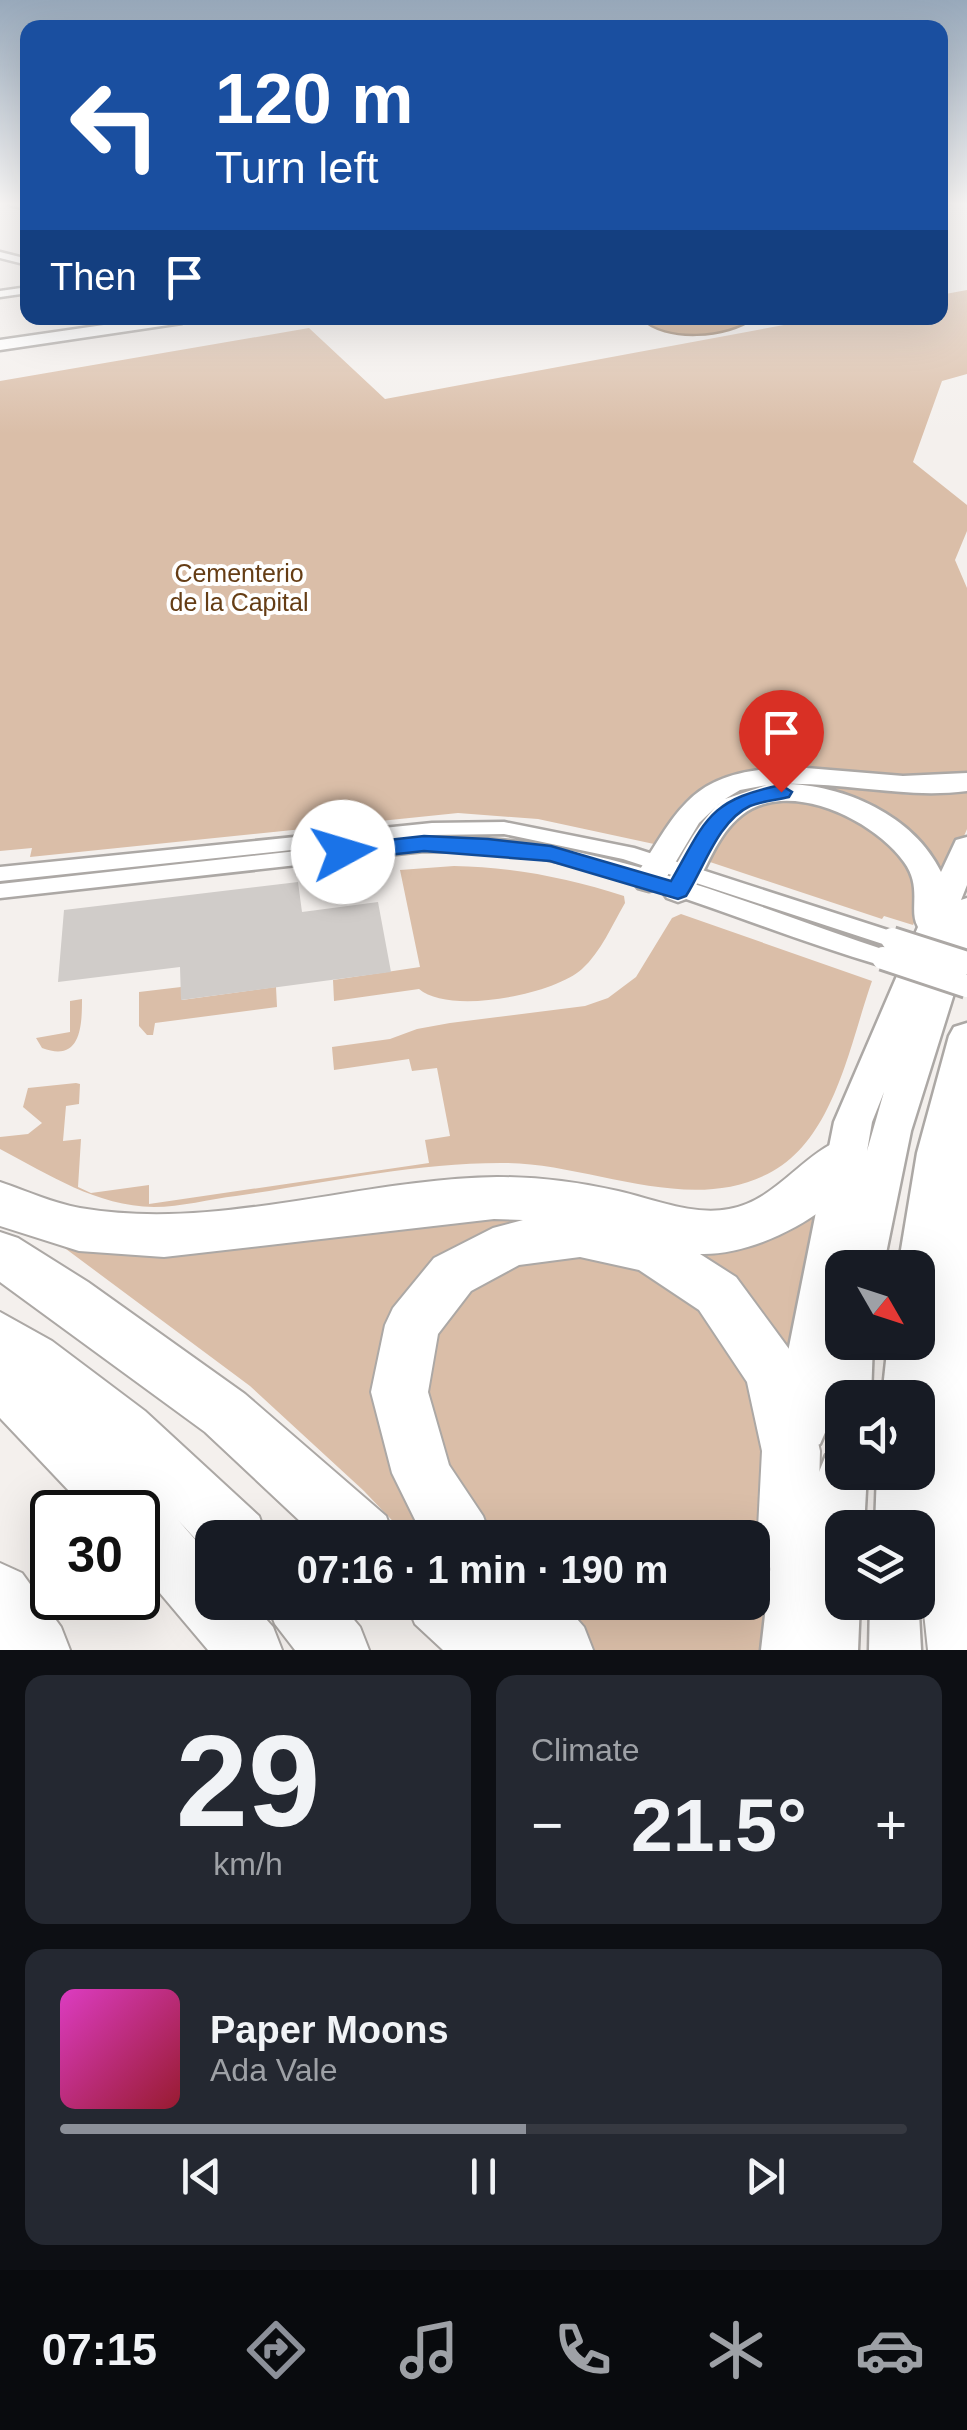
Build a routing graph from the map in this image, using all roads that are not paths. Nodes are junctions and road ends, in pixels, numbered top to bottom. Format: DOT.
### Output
graph roads {
  1 [pos="135,325"];
  2 [pos="0,345"];
  3 [pos="967,782"];
  4 [pos="967,848"];
  5 [pos="0,874"];
  6 [pos="669,877"];
  7 [pos="0,891"];
  8 [pos="967,909"];
  9 [pos="901,945"];
  10 [pos="967,963"];
  11 [pos="967,986"];
  12 [pos="967,1036"];
  13 [pos="967,1091"];
  14 [pos="845,1158"];
  15 [pos="0,1203"];
  16 [pos="865,1250"];
  17 [pos="920,1250"];
  18 [pos="0,1254"];
  19 [pos="0,1337"];
  20 [pos="0,1380"];
  21 [pos="108,1490"];
  22 [pos="842,1490"];
  23 [pos="926,1510"];
  24 [pos="219,1520"];
  25 [pos="344,1520"];
  26 [pos="450,1520"];
  27 [pos="160,1546"];
  28 [pos="796,1560"];
  29 [pos="935,1575"];
  30 [pos="0,1595"];
  31 [pos="312,1620"];
  32 [pos="457,1620"];
  33 [pos="534,1620"];
  34 [pos="896,1620"];
  35 [pos="38,1650"];
  36 [pos="250,1650"];
  37 [pos="337,1650"];
  38 [pos="491,1650"];
  39 [pos="561,1650"];
  40 [pos="787,1650"];
  41 [pos="832,1650"];
  42 [pos="895,1650"];
  43 [pos="960,1650"];
  1 -- 2 [label="main road"];
  3 -- 6 [label="main road"];
  4 -- 9 [label="main road"];
  5 -- 6 [label="street"];
  6 -- 7 [label="street"];
  6 -- 9 [label="street"];
  6 -- 9 [label="main road"];
  8 -- 16 [label="main road"];
  9 -- 10 [label="street, bridge"];
  9 -- 11 [label="street, bridge"];
  9 -- 14 [label="main road"];
  12 -- 17 [label="main road"];
  13 -- 23 [label="highway"];
  14 -- 15 [label="highway"];
  14 -- 28 [label="main road"];
  18 -- 25 [label="highway"];
  19 -- 24 [label="highway"];
  20 -- 21 [label="highway"];
  22 -- 41 [label="main road"];
  26 -- 28 [label="highway"];
  27 -- 36 [label="highway"];
  28 -- 40 [label="main road"];
  29 -- 43 [label="highway"];
  30 -- 35 [label="highway"];
  31 -- 37 [label="highway"];
  32 -- 38 [label="highway"];
  33 -- 39 [label="highway"];
  34 -- 42 [label="main road"];
}
